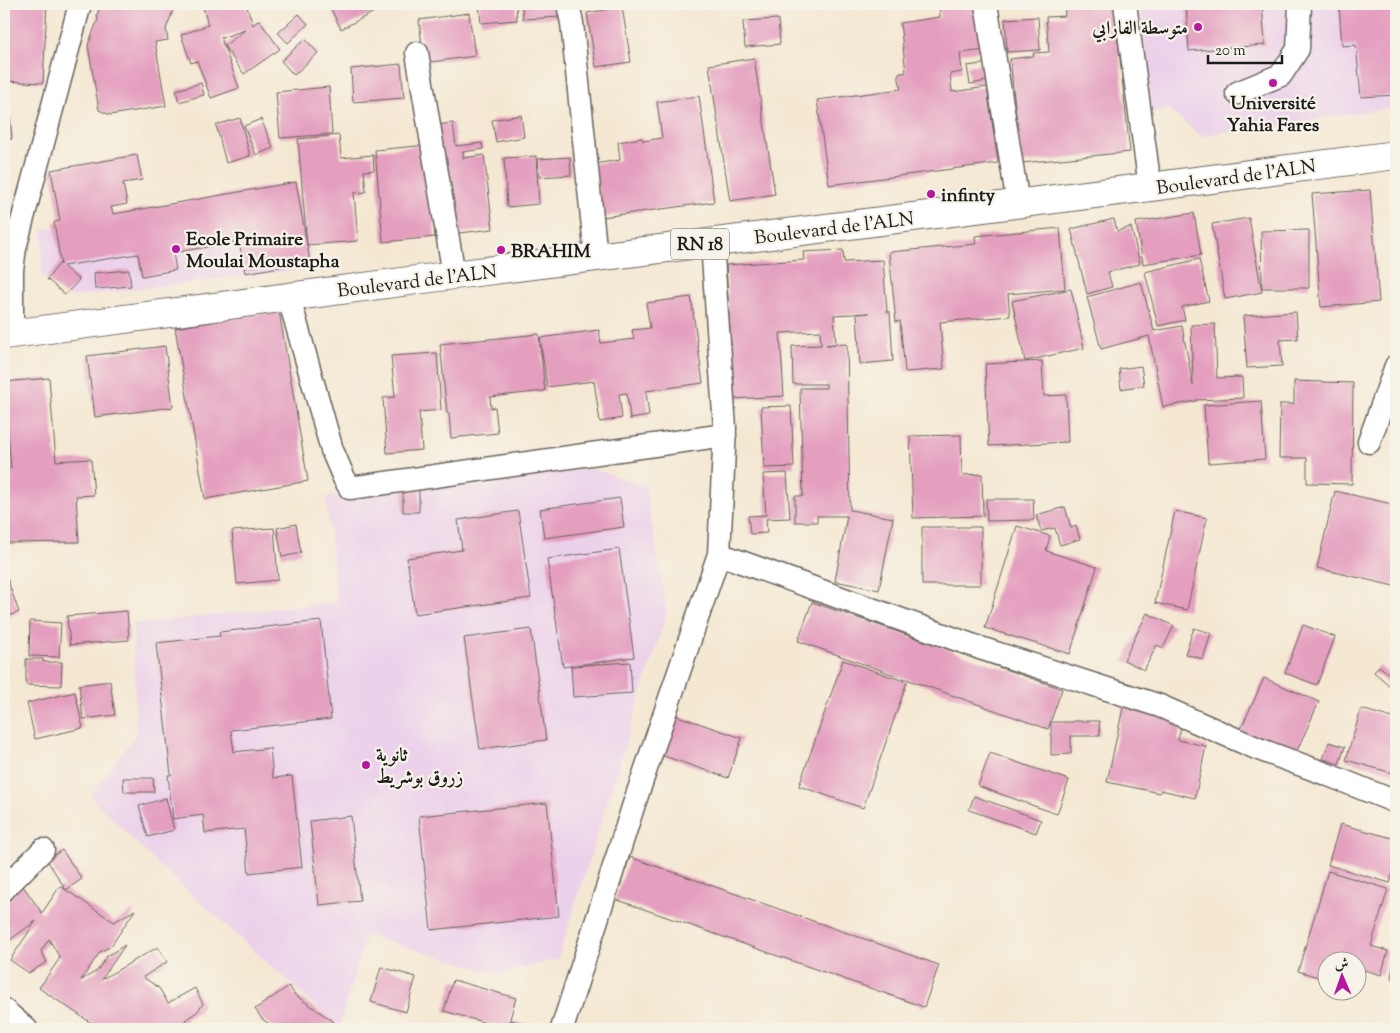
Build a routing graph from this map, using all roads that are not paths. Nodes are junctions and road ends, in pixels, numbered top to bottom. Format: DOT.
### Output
graph roads {
  1 [pos="80,4"];
  2 [pos="568,4"];
  3 [pos="986,4"];
  4 [pos="1125,4"];
  5 [pos="1300,4"];
  6 [pos="417,53"];
  7 [pos="1237,93"];
  8 [pos="1396,155"];
  9 [pos="1150,188"];
  10 [pos="1018,204"];
  11 [pos="712,243"];
  12 [pos="596,257"];
  13 [pos="454,275"];
  14 [pos="289,298"];
  15 [pos="8,335"];
  16 [pos="1396,366"];
  17 [pos="725,435"];
  18 [pos="1369,442"];
  19 [pos="719,554"];
  20 [pos="1396,802"];
  21 [pos="43,850"];
  22 [pos="4,889"];
  23 [pos="4,1010"];
  24 [pos="26,1029"];
  25 [pos="562,1029"];
  1 -- 15 [label="street"];
  2 -- 12 [label="street"];
  3 -- 10 [label="street"];
  4 -- 9 [label="street"];
  5 -- 7 [label="street"];
  6 -- 13 [label="street"];
  8 -- 9 [label="main road, Boulevard de l'ALN / RN 18"];
  9 -- 10 [label="main road, Boulevard de l'ALN / RN 18"];
  10 -- 11 [label="main road, Boulevard de l'ALN / RN 18"];
  11 -- 12 [label="main road, Boulevard de l'ALN / RN 18"];
  11 -- 17 [label="street"];
  12 -- 13 [label="main road, Boulevard de l'ALN / RN 18"];
  13 -- 14 [label="main road, Boulevard de l'ALN / RN 18"];
  14 -- 15 [label="main road, Boulevard de l'ALN / RN 18"];
  14 -- 17 [label="street"];
  16 -- 18 [label="street"];
  17 -- 19 [label="street"];
  19 -- 20 [label="street"];
  19 -- 25 [label="street"];
  21 -- 22 [label="street"];
  23 -- 24 [label="street"];
}
